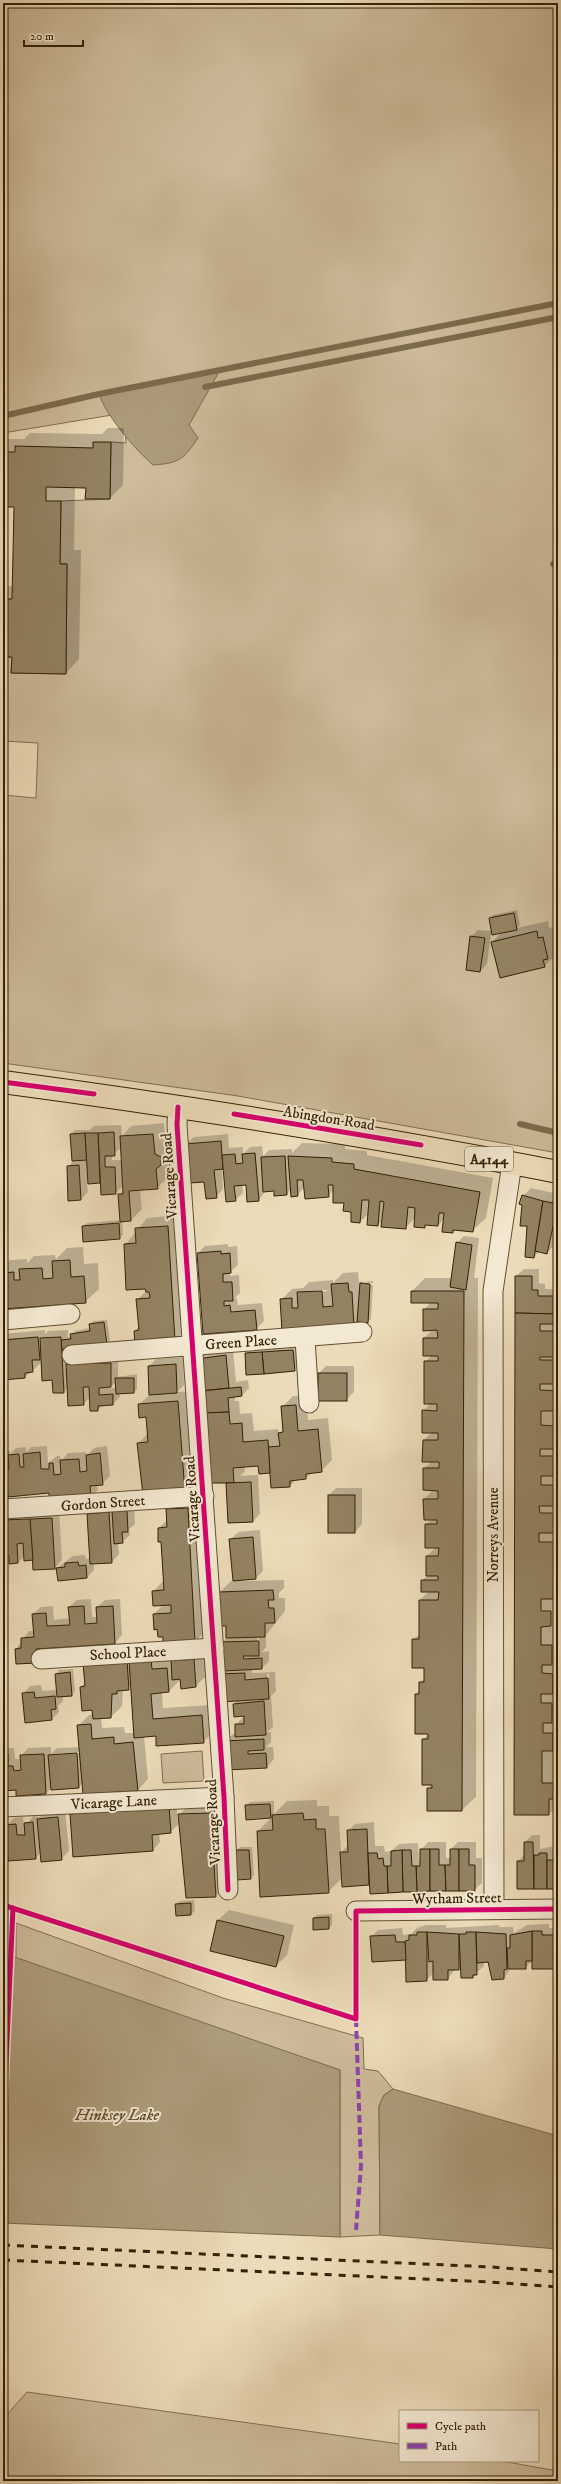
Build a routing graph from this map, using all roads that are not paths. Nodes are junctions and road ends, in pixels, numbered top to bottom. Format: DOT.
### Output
graph roads {
  1 [pos="3,1082"];
  2 [pos="178,1107"];
  3 [pos="512,1163"];
  4 [pos="558,1172"];
  5 [pos="70,1314"];
  6 [pos="3,1320"];
  7 [pos="362,1332"];
  8 [pos="305,1338"];
  9 [pos="192,1345"];
  10 [pos="72,1355"];
  11 [pos="309,1403"];
  12 [pos="204,1496"];
  13 [pos="3,1509"];
  14 [pos="214,1648"];
  15 [pos="41,1659"];
  16 [pos="224,1797"];
  17 [pos="3,1807"];
  18 [pos="228,1890"];
  19 [pos="494,1909"];
  20 [pos="558,1909"];
  21 [pos="356,1911"];
  1 -- 2 [label="main road, Abingdon Road / A4144"];
  2 -- 3 [label="main road, Abingdon Road / A4144"];
  2 -- 9 [label="street, Vicarage Road"];
  3 -- 4 [label="main road, Abingdon Road / A4144"];
  3 -- 19 [label="street, Norreys Avenue"];
  5 -- 6 [label="street"];
  7 -- 8 [label="street, Green Place"];
  8 -- 9 [label="street, Green Place"];
  8 -- 11 [label="street"];
  9 -- 10 [label="street, Green Place"];
  9 -- 12 [label="street, Vicarage Road"];
  12 -- 13 [label="street, Gordon Street"];
  12 -- 14 [label="street, Vicarage Road"];
  14 -- 15 [label="street, School Place"];
  14 -- 16 [label="street, Vicarage Road"];
  16 -- 17 [label="street, Vicarage Lane"];
  16 -- 18 [label="street, Vicarage Road"];
  19 -- 20 [label="street, Wytham Street"];
  19 -- 21 [label="street, Wytham Street"];
}
